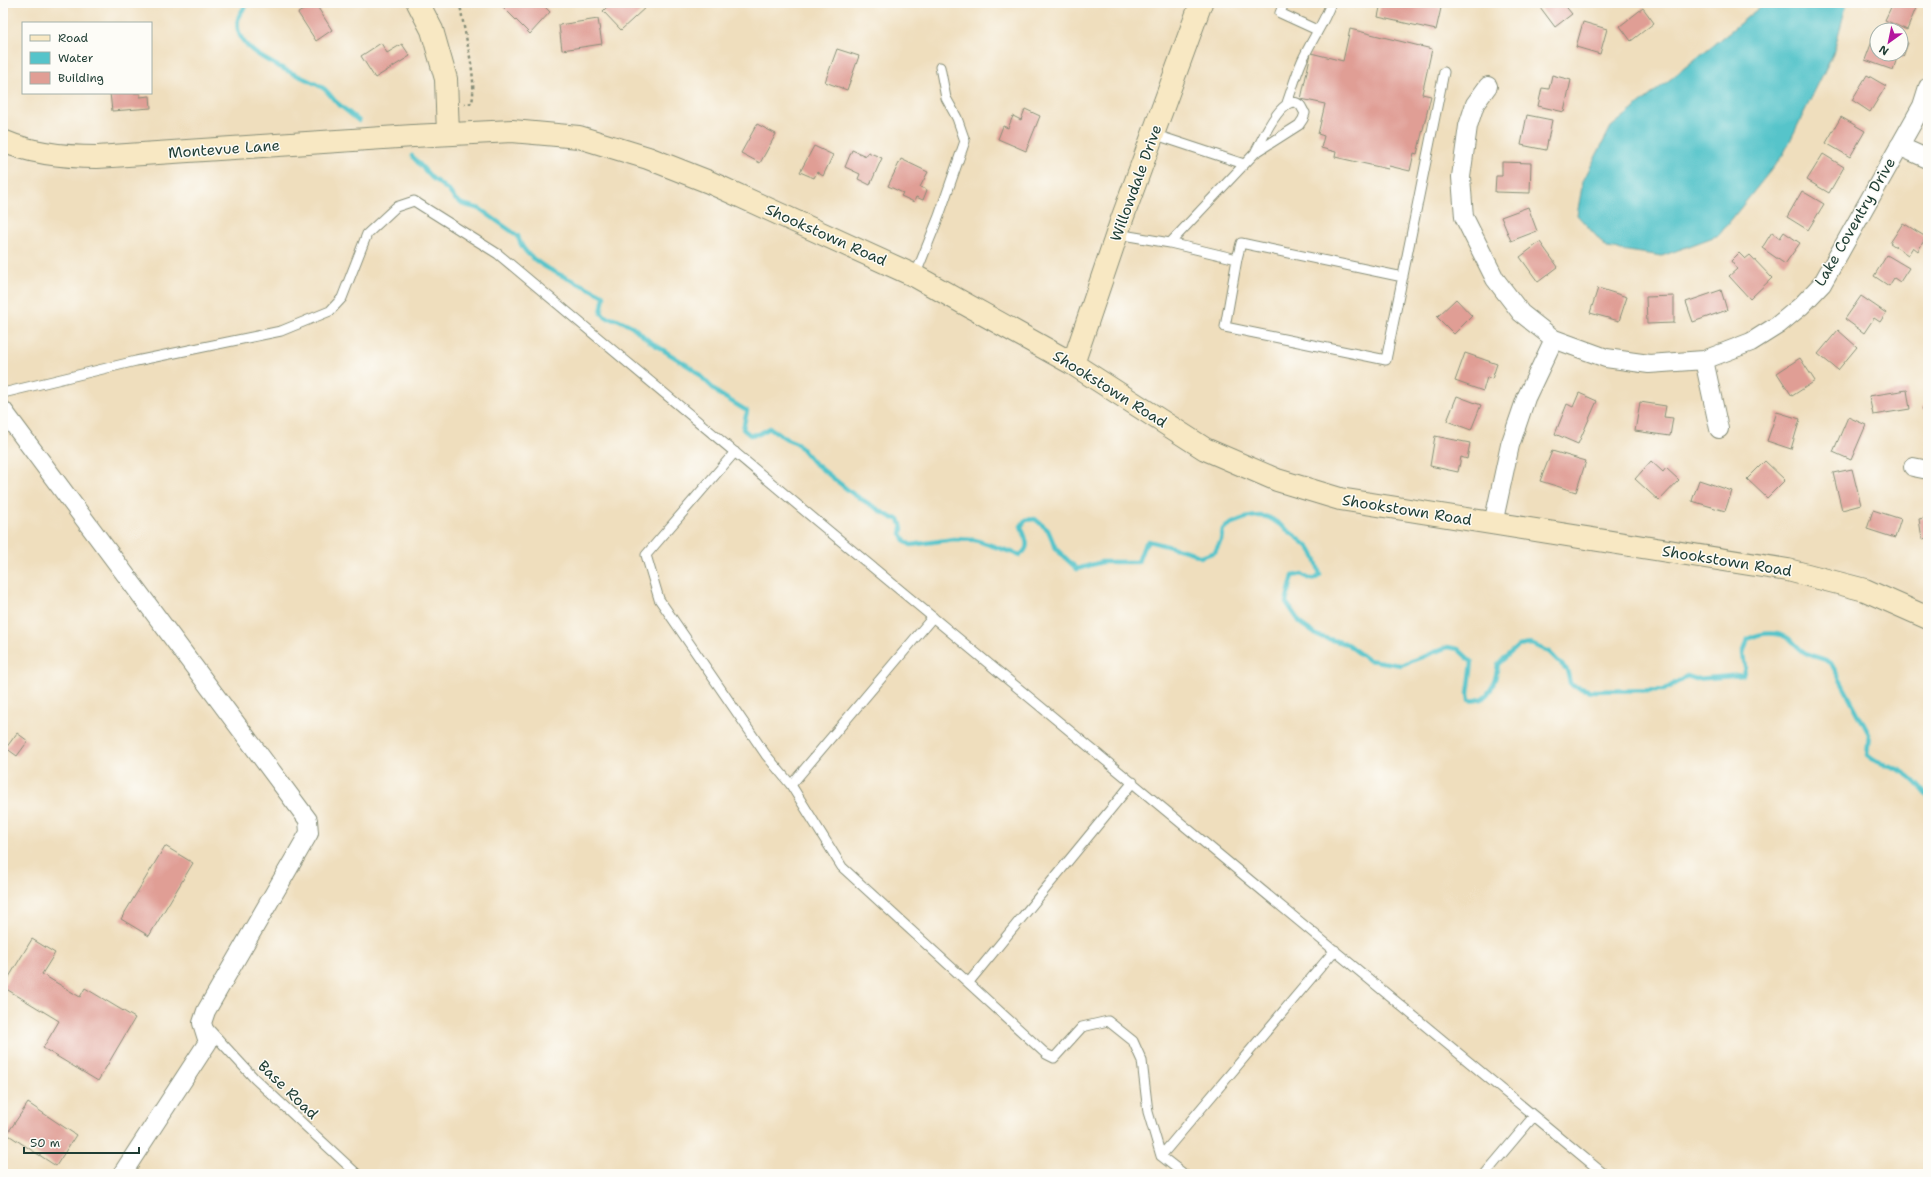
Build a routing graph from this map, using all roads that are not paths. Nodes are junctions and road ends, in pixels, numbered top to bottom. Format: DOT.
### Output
graph roads {
  1 [pos="418,3"];
  2 [pos="1201,3"];
  3 [pos="1284,3"];
  4 [pos="1331,3"];
  5 [pos="1317,30"];
  6 [pos="940,67"];
  7 [pos="1444,72"];
  8 [pos="1488,86"];
  9 [pos="1928,87"];
  10 [pos="1287,103"];
  11 [pos="448,134"];
  12 [pos="1153,134"];
  13 [pos="3,141"];
  14 [pos="1899,146"];
  15 [pos="1254,153"];
  16 [pos="1928,159"];
  17 [pos="1244,164"];
  18 [pos="1117,234"];
  19 [pos="1170,243"];
  20 [pos="1237,259"];
  21 [pos="915,276"];
  22 [pos="1403,277"];
  23 [pos="1554,339"];
  24 [pos="1704,360"];
  25 [pos="1073,364"];
  26 [pos="3,394"];
  27 [pos="3,410"];
  28 [pos="1719,429"];
  29 [pos="735,452"];
  30 [pos="1493,524"];
  31 [pos="933,617"];
  32 [pos="1928,618"];
  33 [pos="1133,782"];
  34 [pos="791,785"];
  35 [pos="1335,950"];
  36 [pos="969,982"];
  37 [pos="202,1023"];
  38 [pos="1534,1116"];
  39 [pos="1161,1156"];
  40 [pos="122,1174"];
  41 [pos="357,1174"];
  42 [pos="1184,1174"];
  43 [pos="1485,1174"];
  44 [pos="1604,1174"];
  1 -- 11 [label="street"];
  2 -- 12 [label="street, Willowdale Drive"];
  3 -- 5 [label="lane"];
  4 -- 5 [label="lane"];
  5 -- 10 [label="lane"];
  6 -- 21 [label="lane"];
  7 -- 22 [label="lane"];
  8 -- 23 [label="street, Lake Coventry Drive"];
  9 -- 14 [label="street, Lake Coventry Drive"];
  10 -- 15 [label="lane"];
  10 -- 15 [label="lane"];
  11 -- 13 [label="street, Montevue Lane"];
  11 -- 21 [label="street, Shookstown Road"];
  12 -- 17 [label="lane"];
  12 -- 18 [label="street, Willowdale Drive"];
  14 -- 16 [label="street"];
  14 -- 24 [label="street, Lake Coventry Drive"];
  15 -- 17 [label="lane"];
  17 -- 19 [label="lane"];
  18 -- 19 [label="lane"];
  18 -- 25 [label="street, Willowdale Drive"];
  19 -- 20 [label="lane"];
  20 -- 22 [label="lane"];
  20 -- 22 [label="lane"];
  21 -- 25 [label="street, Shookstown Road"];
  23 -- 24 [label="street, Lake Coventry Drive"];
  23 -- 30 [label="street"];
  24 -- 28 [label="street"];
  25 -- 30 [label="street, Shookstown Road"];
  26 -- 29 [label="lane"];
  27 -- 37 [label="street"];
  29 -- 31 [label="lane"];
  29 -- 34 [label="lane"];
  30 -- 32 [label="street, Shookstown Road"];
  31 -- 33 [label="lane"];
  31 -- 34 [label="lane"];
  33 -- 35 [label="lane"];
  33 -- 36 [label="lane"];
  34 -- 36 [label="lane"];
  35 -- 38 [label="lane"];
  35 -- 39 [label="lane"];
  36 -- 39 [label="lane"];
  37 -- 40 [label="street"];
  37 -- 41 [label="lane, Base Road"];
  38 -- 43 [label="lane"];
  38 -- 44 [label="lane"];
  39 -- 42 [label="lane"];
}
